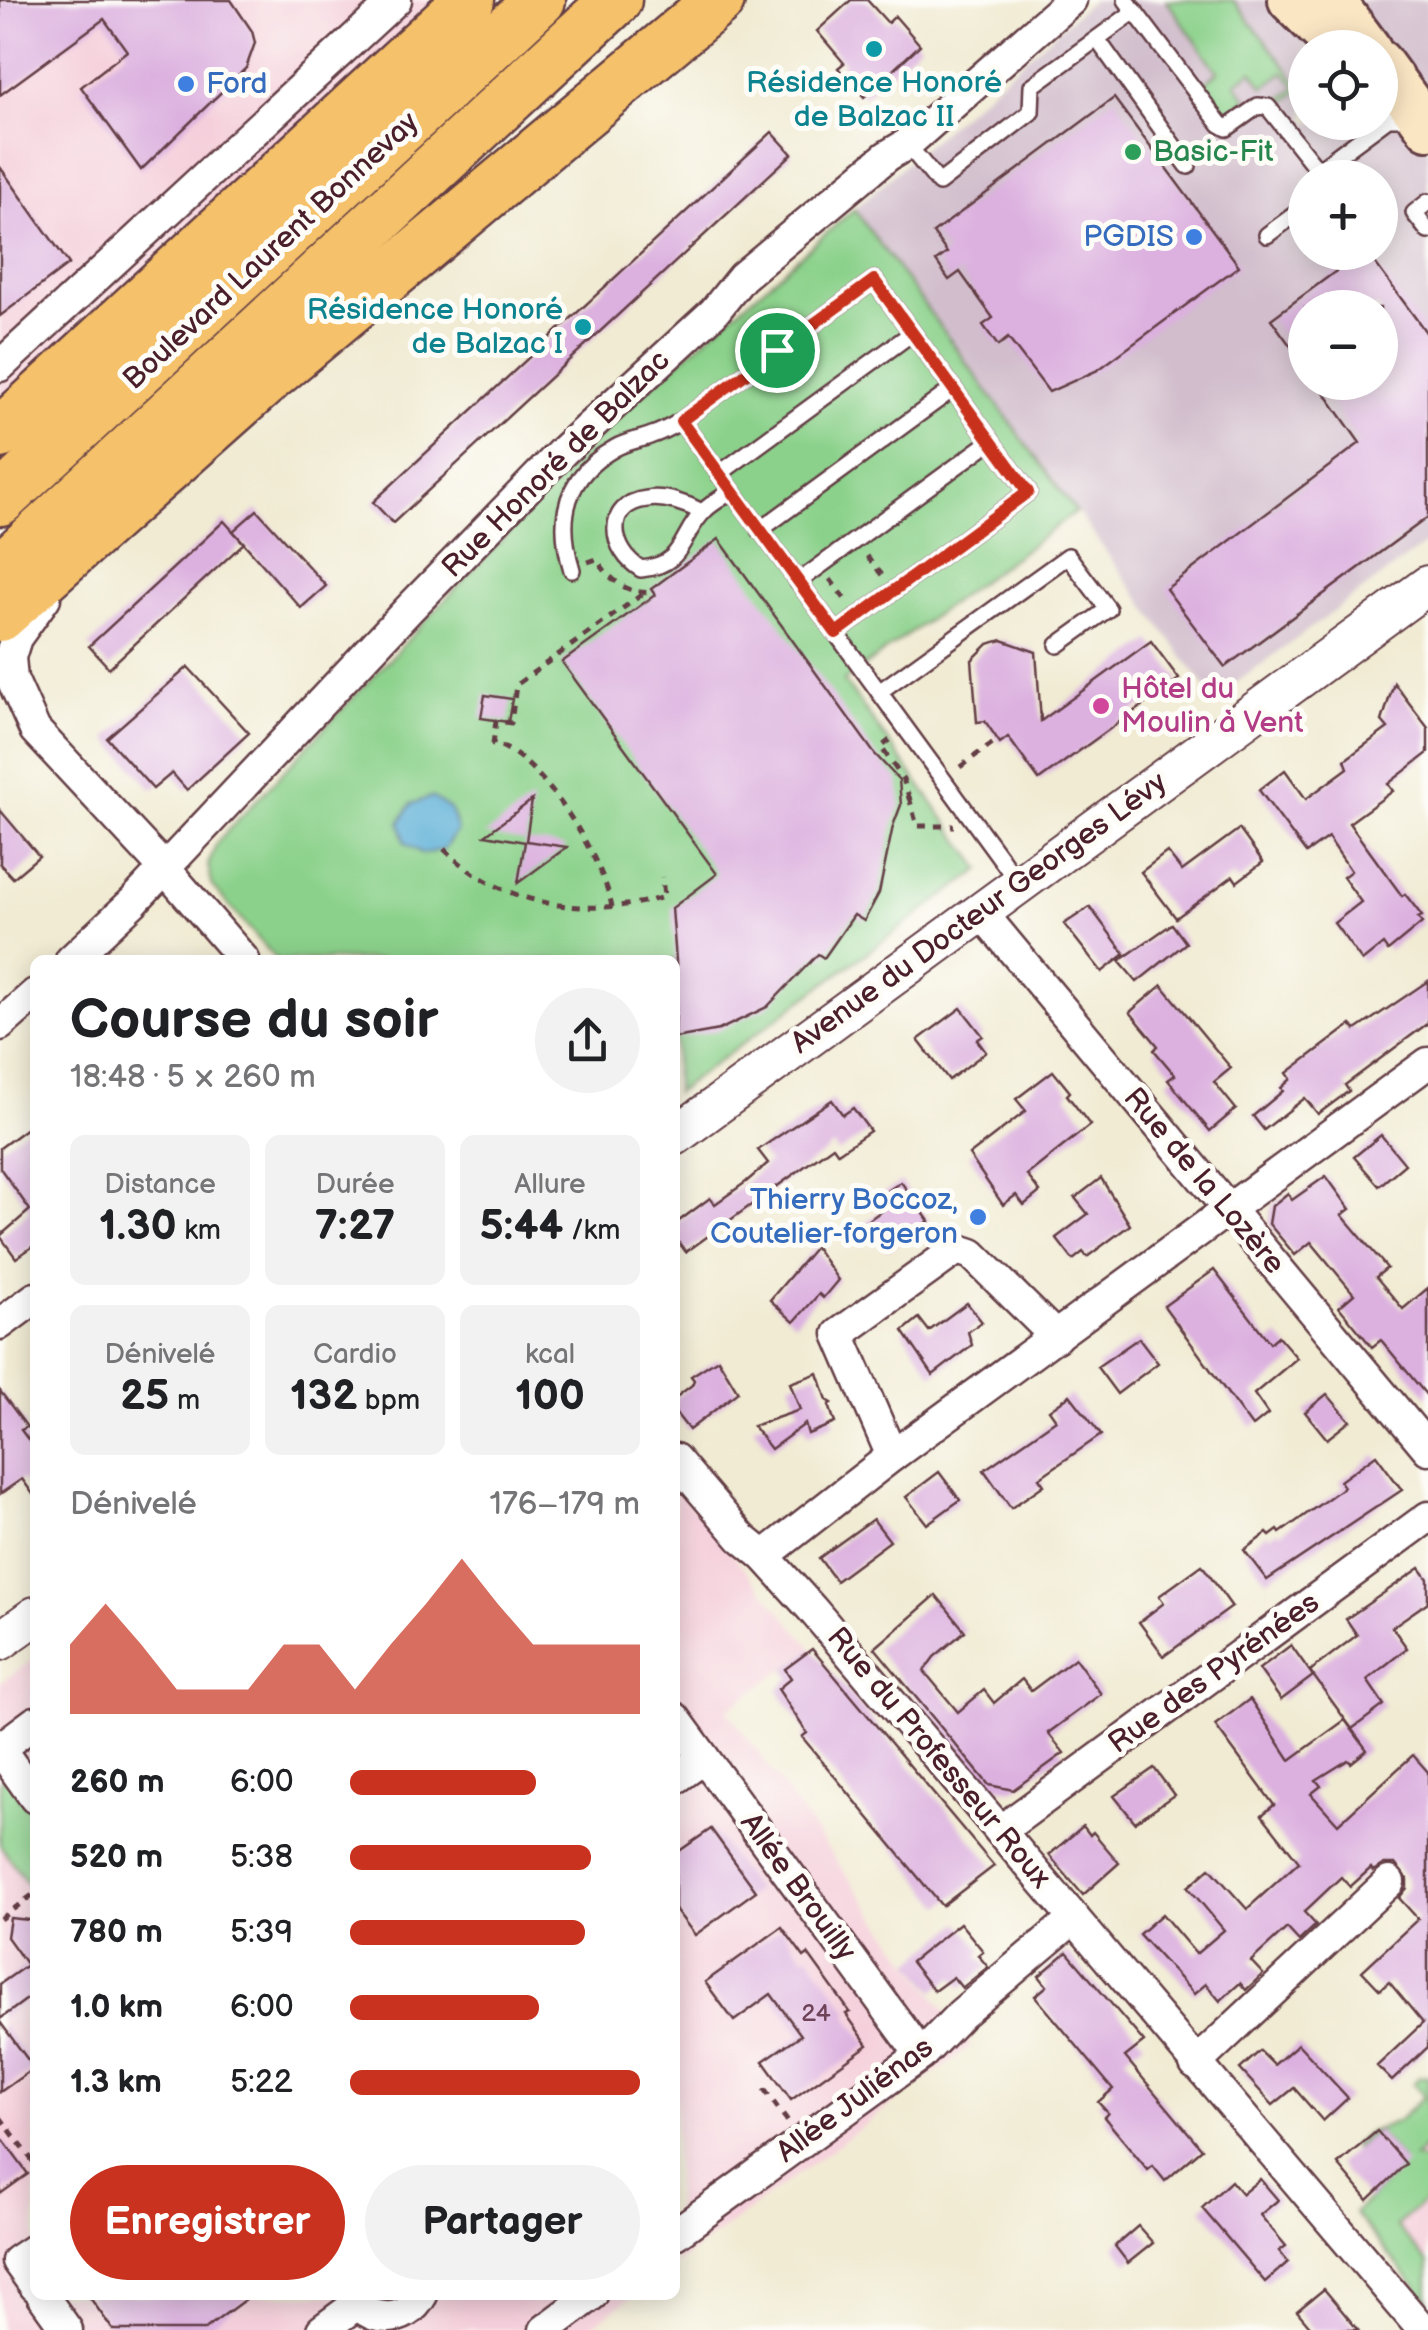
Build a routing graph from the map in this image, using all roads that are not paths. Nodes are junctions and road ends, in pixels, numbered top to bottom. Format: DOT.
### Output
graph roads {
  1 [pos="396,0"];
  2 [pos="469,0"];
  3 [pos="540,0"];
  4 [pos="616,0"];
  5 [pos="719,0"];
  6 [pos="1072,0"];
  7 [pos="1290,0"];
  8 [pos="1333,0"];
  9 [pos="1131,5"];
  10 [pos="1320,30"];
  11 [pos="1356,30"];
  12 [pos="1097,39"];
  13 [pos="1398,87"];
  14 [pos="1398,101"];
  15 [pos="1424,123"];
  16 [pos="908,144"];
  17 [pos="1307,160"];
  18 [pos="1336,160"];
  19 [pos="1188,166"];
  20 [pos="1428,202"];
  21 [pos="1288,220"];
  22 [pos="1428,231"];
  23 [pos="1267,235"];
  24 [pos="912,333"];
  25 [pos="0,366"];
  26 [pos="953,389"];
  27 [pos="681,421"];
  28 [pos="0,433"];
  29 [pos="991,441"];
  30 [pos="193,445"];
  31 [pos="720,474"];
  32 [pos="732,491"];
  33 [pos="0,500"];
  34 [pos="702,512"];
  35 [pos="760,530"];
  36 [pos="0,570"];
  37 [pos="572,570"];
  38 [pos="798,582"];
  39 [pos="1428,585"];
  40 [pos="0,616"];
  41 [pos="836,633"];
  42 [pos="1058,646"];
  43 [pos="879,692"];
  44 [pos="0,718"];
  45 [pos="35,730"];
  46 [pos="976,825"];
  47 [pos="957,826"];
  48 [pos="164,868"];
  49 [pos="1020,884"];
  50 [pos="981,912"];
  51 [pos="76,955"];
  52 [pos="240,955"];
  53 [pos="30,998"];
  54 [pos="0,1025"];
  55 [pos="1428,1062"];
  56 [pos="680,1132"];
  57 [pos="1229,1210"];
  58 [pos="30,1302"];
  59 [pos="0,1324"];
  60 [pos="1056,1337"];
  61 [pos="1428,1449"];
  62 [pos="892,1456"];
  63 [pos="680,1465"];
  64 [pos="1428,1517"];
  65 [pos="764,1556"];
  66 [pos="30,1620"];
  67 [pos="0,1642"];
  68 [pos="680,1725"];
  69 [pos="30,1726"];
  70 [pos="0,1749"];
  71 [pos="704,1758"];
  72 [pos="680,1775"];
  73 [pos="30,1791"];
  74 [pos="1000,1831"];
  75 [pos="1389,1882"];
  76 [pos="1074,1918"];
  77 [pos="921,2056"];
  78 [pos="1195,2064"];
  79 [pos="680,2230"];
  80 [pos="30,2252"];
  81 [pos="30,2279"];
  82 [pos="46,2300"];
  83 [pos="354,2300"];
  84 [pos="585,2300"];
  85 [pos="419,2312"];
  86 [pos="68,2330"];
  87 [pos="322,2330"];
  88 [pos="545,2330"];
  89 [pos="1423,2330"];
  1 -- 25 [label="street"];
  2 -- 28 [label="highway"];
  3 -- 33 [label="highway, Boulevard Laurent Bonnevay"];
  4 -- 36 [label="highway, Boulevard Laurent Bonnevay"];
  5 -- 30 [label="highway"];
  6 -- 16 [label="street, Rue Honoré de Balzac"];
  7 -- 10 [label="main road"];
  8 -- 11 [label="main road"];
  9 -- 12 [label="lane"];
  9 -- 17 [label="lane"];
  12 -- 16 [label="lane"];
  12 -- 19 [label="lane"];
  13 -- 15 [label="main road"];
  14 -- 15 [label="main road"];
  15 -- 18 [label="lane"];
  16 -- 48 [label="street, Rue Honoré de Balzac"];
  20 -- 22 [label="lane"];
  21 -- 23 [label="lane"];
  24 -- 26 [label="lane"];
  24 -- 27 [label="lane"];
  24 -- 31 [label="lane"];
  26 -- 29 [label="lane"];
  26 -- 35 [label="lane"];
  27 -- 31 [label="lane"];
  27 -- 37 [label="lane"];
  29 -- 38 [label="lane"];
  29 -- 41 [label="lane"];
  30 -- 40 [label="highway"];
  30 -- 45 [label="street"];
  31 -- 32 [label="lane"];
  32 -- 34 [label="lane"];
  32 -- 35 [label="lane"];
  34 -- 34 [label="lane"];
  35 -- 38 [label="lane"];
  38 -- 41 [label="lane"];
  39 -- 49 [label="street, Avenue du Docteur Georges Lévy"];
  41 -- 43 [label="lane"];
  42 -- 43 [label="lane"];
  43 -- 46 [label="lane"];
  44 -- 45 [label="street"];
  45 -- 48 [label="street"];
  46 -- 47 [label="lane"];
  46 -- 49 [label="lane"];
  48 -- 51 [label="street, Rue Honoré de Balzac"];
  48 -- 52 [label="street"];
  49 -- 50 [label="street, Avenue du Docteur Georges Lévy"];
  50 -- 56 [label="street, Avenue du Docteur Georges Lévy"];
  50 -- 57 [label="street, Rue de la Lozère"];
  53 -- 54 [label="street"];
  55 -- 57 [label="street"];
  57 -- 60 [label="street"];
  57 -- 61 [label="street, Rue de la Lozère"];
  58 -- 59 [label="street"];
  60 -- 62 [label="street"];
  60 -- 62 [label="street"];
  62 -- 65 [label="street"];
  63 -- 65 [label="street, Rue du Professeur Roux"];
  64 -- 74 [label="street, Rue des Pyrénées"];
  65 -- 74 [label="street, Rue du Professeur Roux"];
  66 -- 67 [label="street"];
  68 -- 71 [label="street, Allée Brouilly"];
  69 -- 70 [label="street"];
  70 -- 73 [label="street"];
  71 -- 72 [label="street"];
  71 -- 77 [label="street, Allée Brouilly"];
  74 -- 76 [label="street, Rue du Professeur Roux"];
  75 -- 78 [label="street"];
  76 -- 77 [label="street, Allée Juliénas"];
  76 -- 78 [label="street, Rue du Professeur Roux"];
  77 -- 79 [label="street, Allée Juliénas"];
  78 -- 89 [label="street, Rue du Professeur Roux"];
  80 -- 81 [label="street"];
  82 -- 86 [label="street"];
  83 -- 85 [label="street"];
  83 -- 87 [label="street"];
  84 -- 88 [label="street"];
}
